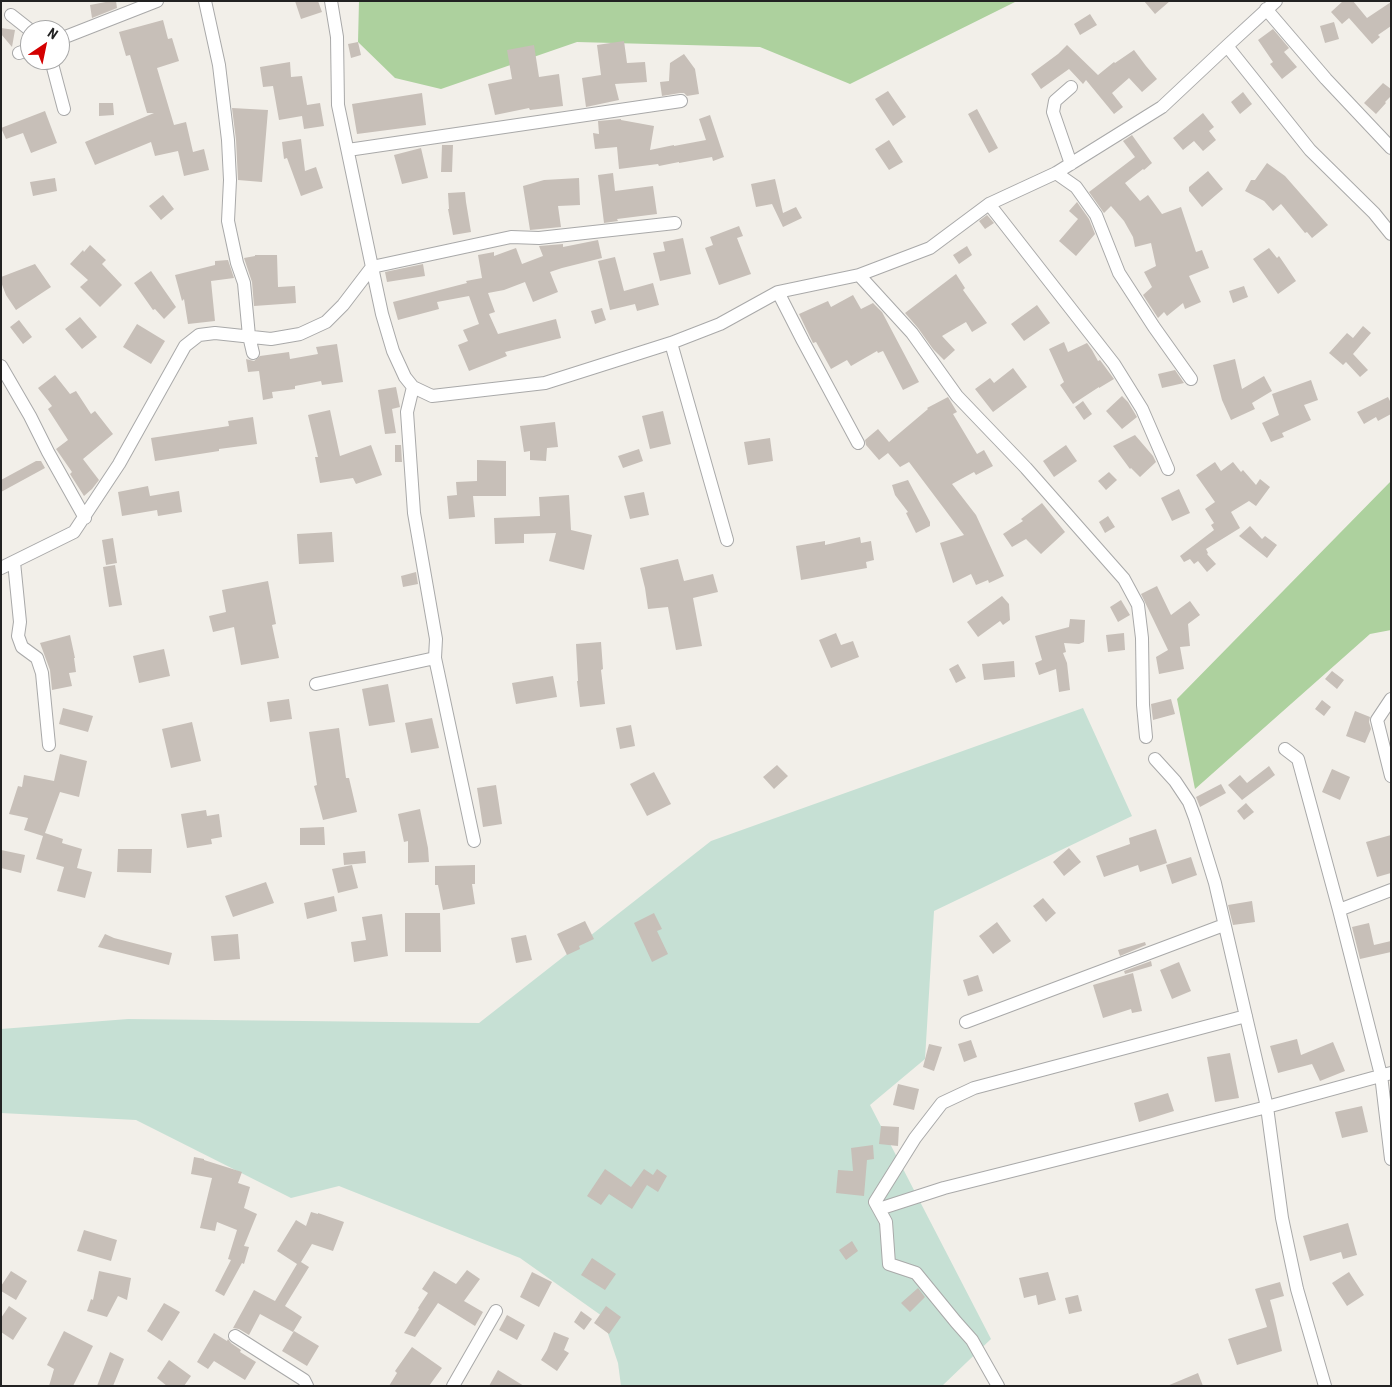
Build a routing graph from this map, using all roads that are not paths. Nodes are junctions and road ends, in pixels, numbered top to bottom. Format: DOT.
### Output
graph roads {
  1 [pos="157,1"];
  2 [pos="205,1"];
  3 [pos="331,1"];
  4 [pos="1271,5"];
  5 [pos="11,15"];
  6 [pos="20,22"];
  7 [pos="70,35"];
  8 [pos="1226,46"];
  9 [pos="54,70"];
  10 [pos="1071,87"];
  11 [pos="680,101"];
  12 [pos="64,109"];
  13 [pos="1391,148"];
  14 [pos="348,150"];
  15 [pos="1071,164"];
  16 [pos="1056,172"];
  17 [pos="989,204"];
  18 [pos="674,223"];
  19 [pos="1391,234"];
  20 [pos="372,267"];
  21 [pos="859,275"];
  22 [pos="778,292"];
  23 [pos="248,336"];
  24 [pos="671,343"];
  25 [pos="253,353"];
  26 [pos="1,366"];
  27 [pos="1191,379"];
  28 [pos="414,387"];
  29 [pos="858,443"];
  30 [pos="1168,469"];
  31 [pos="85,518"];
  32 [pos="727,540"];
  33 [pos="14,562"];
  34 [pos="1,568"];
  35 [pos="435,658"];
  36 [pos="316,684"];
  37 [pos="1391,699"];
  38 [pos="1146,737"];
  39 [pos="49,745"];
  40 [pos="1285,749"];
  41 [pos="1155,759"];
  42 [pos="1391,776"];
  43 [pos="474,841"];
  44 [pos="1391,890"];
  45 [pos="1339,910"];
  46 [pos="1224,925"];
  47 [pos="1246,1016"];
  48 [pos="966,1022"];
  49 [pos="1386,1074"];
  50 [pos="1267,1107"];
  51 [pos="1391,1158"];
  52 [pos="879,1209"];
  53 [pos="496,1311"];
  54 [pos="235,1336"];
  55 [pos="307,1386"];
  56 [pos="453,1386"];
  57 [pos="998,1386"];
  58 [pos="1325,1386"];
  1 -- 7 [label="street"];
  2 -- 23 [label="street"];
  3 -- 14 [label="street"];
  4 -- 8 [label="street"];
  4 -- 13 [label="street"];
  5 -- 6 [label="street"];
  8 -- 15 [label="street"];
  8 -- 19 [label="street"];
  9 -- 12 [label="street"];
  10 -- 15 [label="street"];
  11 -- 14 [label="street"];
  14 -- 20 [label="street"];
  15 -- 16 [label="street"];
  16 -- 17 [label="street"];
  16 -- 27 [label="street"];
  17 -- 21 [label="street"];
  17 -- 30 [label="street"];
  18 -- 20 [label="street"];
  20 -- 23 [label="street"];
  20 -- 28 [label="street"];
  21 -- 22 [label="street"];
  21 -- 38 [label="street"];
  22 -- 24 [label="street"];
  22 -- 29 [label="street"];
  23 -- 25 [label="street"];
  23 -- 31 [label="street"];
  24 -- 28 [label="street"];
  24 -- 32 [label="street"];
  26 -- 31 [label="street"];
  28 -- 35 [label="street"];
  31 -- 33 [label="street"];
  33 -- 34 [label="street"];
  33 -- 39 [label="street"];
  35 -- 36 [label="street"];
  35 -- 43 [label="street"];
  37 -- 42 [label="street"];
  40 -- 45 [label="street"];
  41 -- 46 [label="street"];
  44 -- 45 [label="street"];
  45 -- 49 [label="street"];
  46 -- 47 [label="street"];
  46 -- 48 [label="street"];
  47 -- 50 [label="street"];
  47 -- 52 [label="street"];
  49 -- 50 [label="street"];
  49 -- 51 [label="street"];
  50 -- 52 [label="street"];
  50 -- 58 [label="street"];
  52 -- 57 [label="street"];
  53 -- 56 [label="street"];
  54 -- 55 [label="street"];
}
